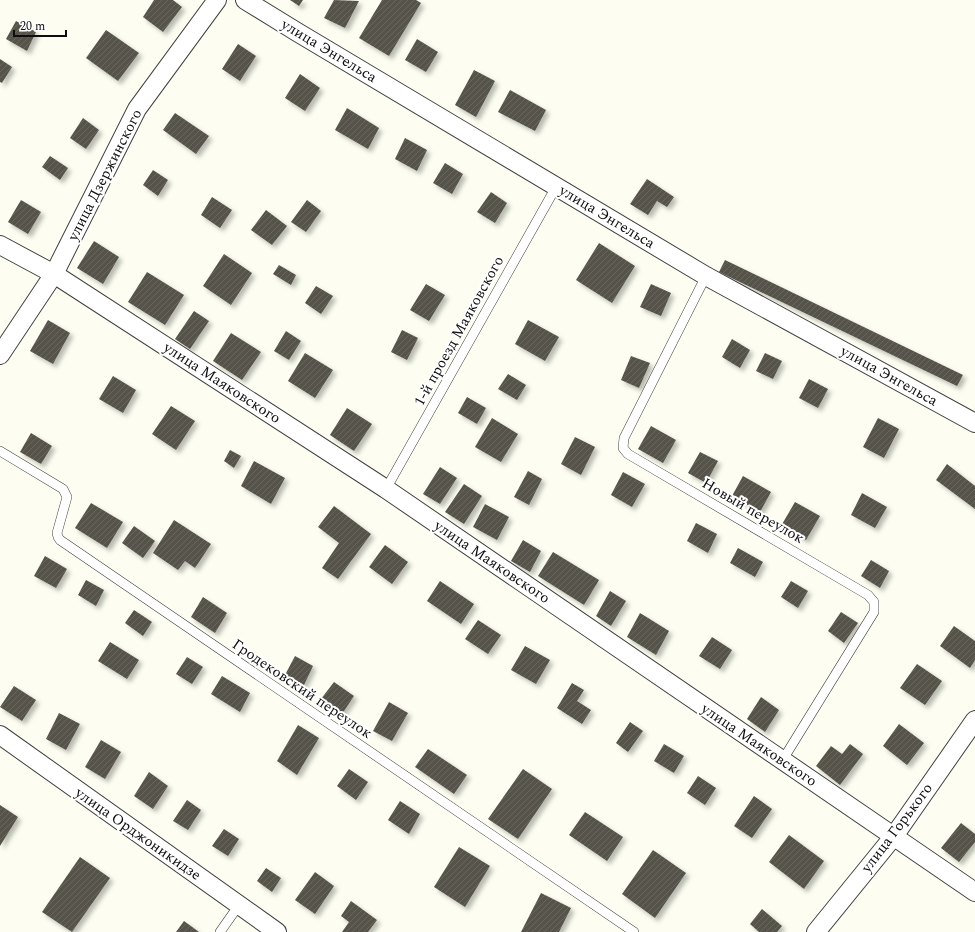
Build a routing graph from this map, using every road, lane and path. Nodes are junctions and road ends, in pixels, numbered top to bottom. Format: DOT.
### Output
graph roads {
  1 [pos="217,0"];
  2 [pos="245,0"];
  3 [pos="556,187"];
  4 [pos="0,245"];
  5 [pos="54,274"];
  6 [pos="706,276"];
  7 [pos="0,355"];
  8 [pos="975,423"];
  9 [pos="0,451"];
  10 [pos="386,489"];
  11 [pos="975,720"];
  12 [pos="0,736"];
  13 [pos="782,761"];
  14 [pos="894,836"];
  15 [pos="975,892"];
  16 [pos="239,906"];
  17 [pos="220,932"];
  18 [pos="277,932"];
  19 [pos="634,932"];
  20 [pos="816,932"];
  1 -- 5 [label="street, улица Дзержинского"];
  2 -- 3 [label="street, улица Энгельса"];
  3 -- 6 [label="street, улица Энгельса"];
  3 -- 10 [label="lane, 1-й проезд Маяковского"];
  4 -- 5 [label="street, улица Маяковского"];
  5 -- 7 [label="street, улица Дзержинского"];
  5 -- 10 [label="street, улица Маяковского"];
  6 -- 8 [label="street, улица Энгельса"];
  6 -- 13 [label="lane, Новый переулок"];
  9 -- 19 [label="lane, Гродековский переулок"];
  10 -- 13 [label="street, улица Маяковского"];
  11 -- 14 [label="street, улица Горького"];
  12 -- 16 [label="street, улица Орджоникидзе"];
  13 -- 14 [label="street, улица Маяковского"];
  14 -- 15 [label="street, улица Маяковского"];
  14 -- 20 [label="street, улица Горького"];
  16 -- 17 [label="lane"];
  16 -- 18 [label="street, улица Орджоникидзе"];
}
